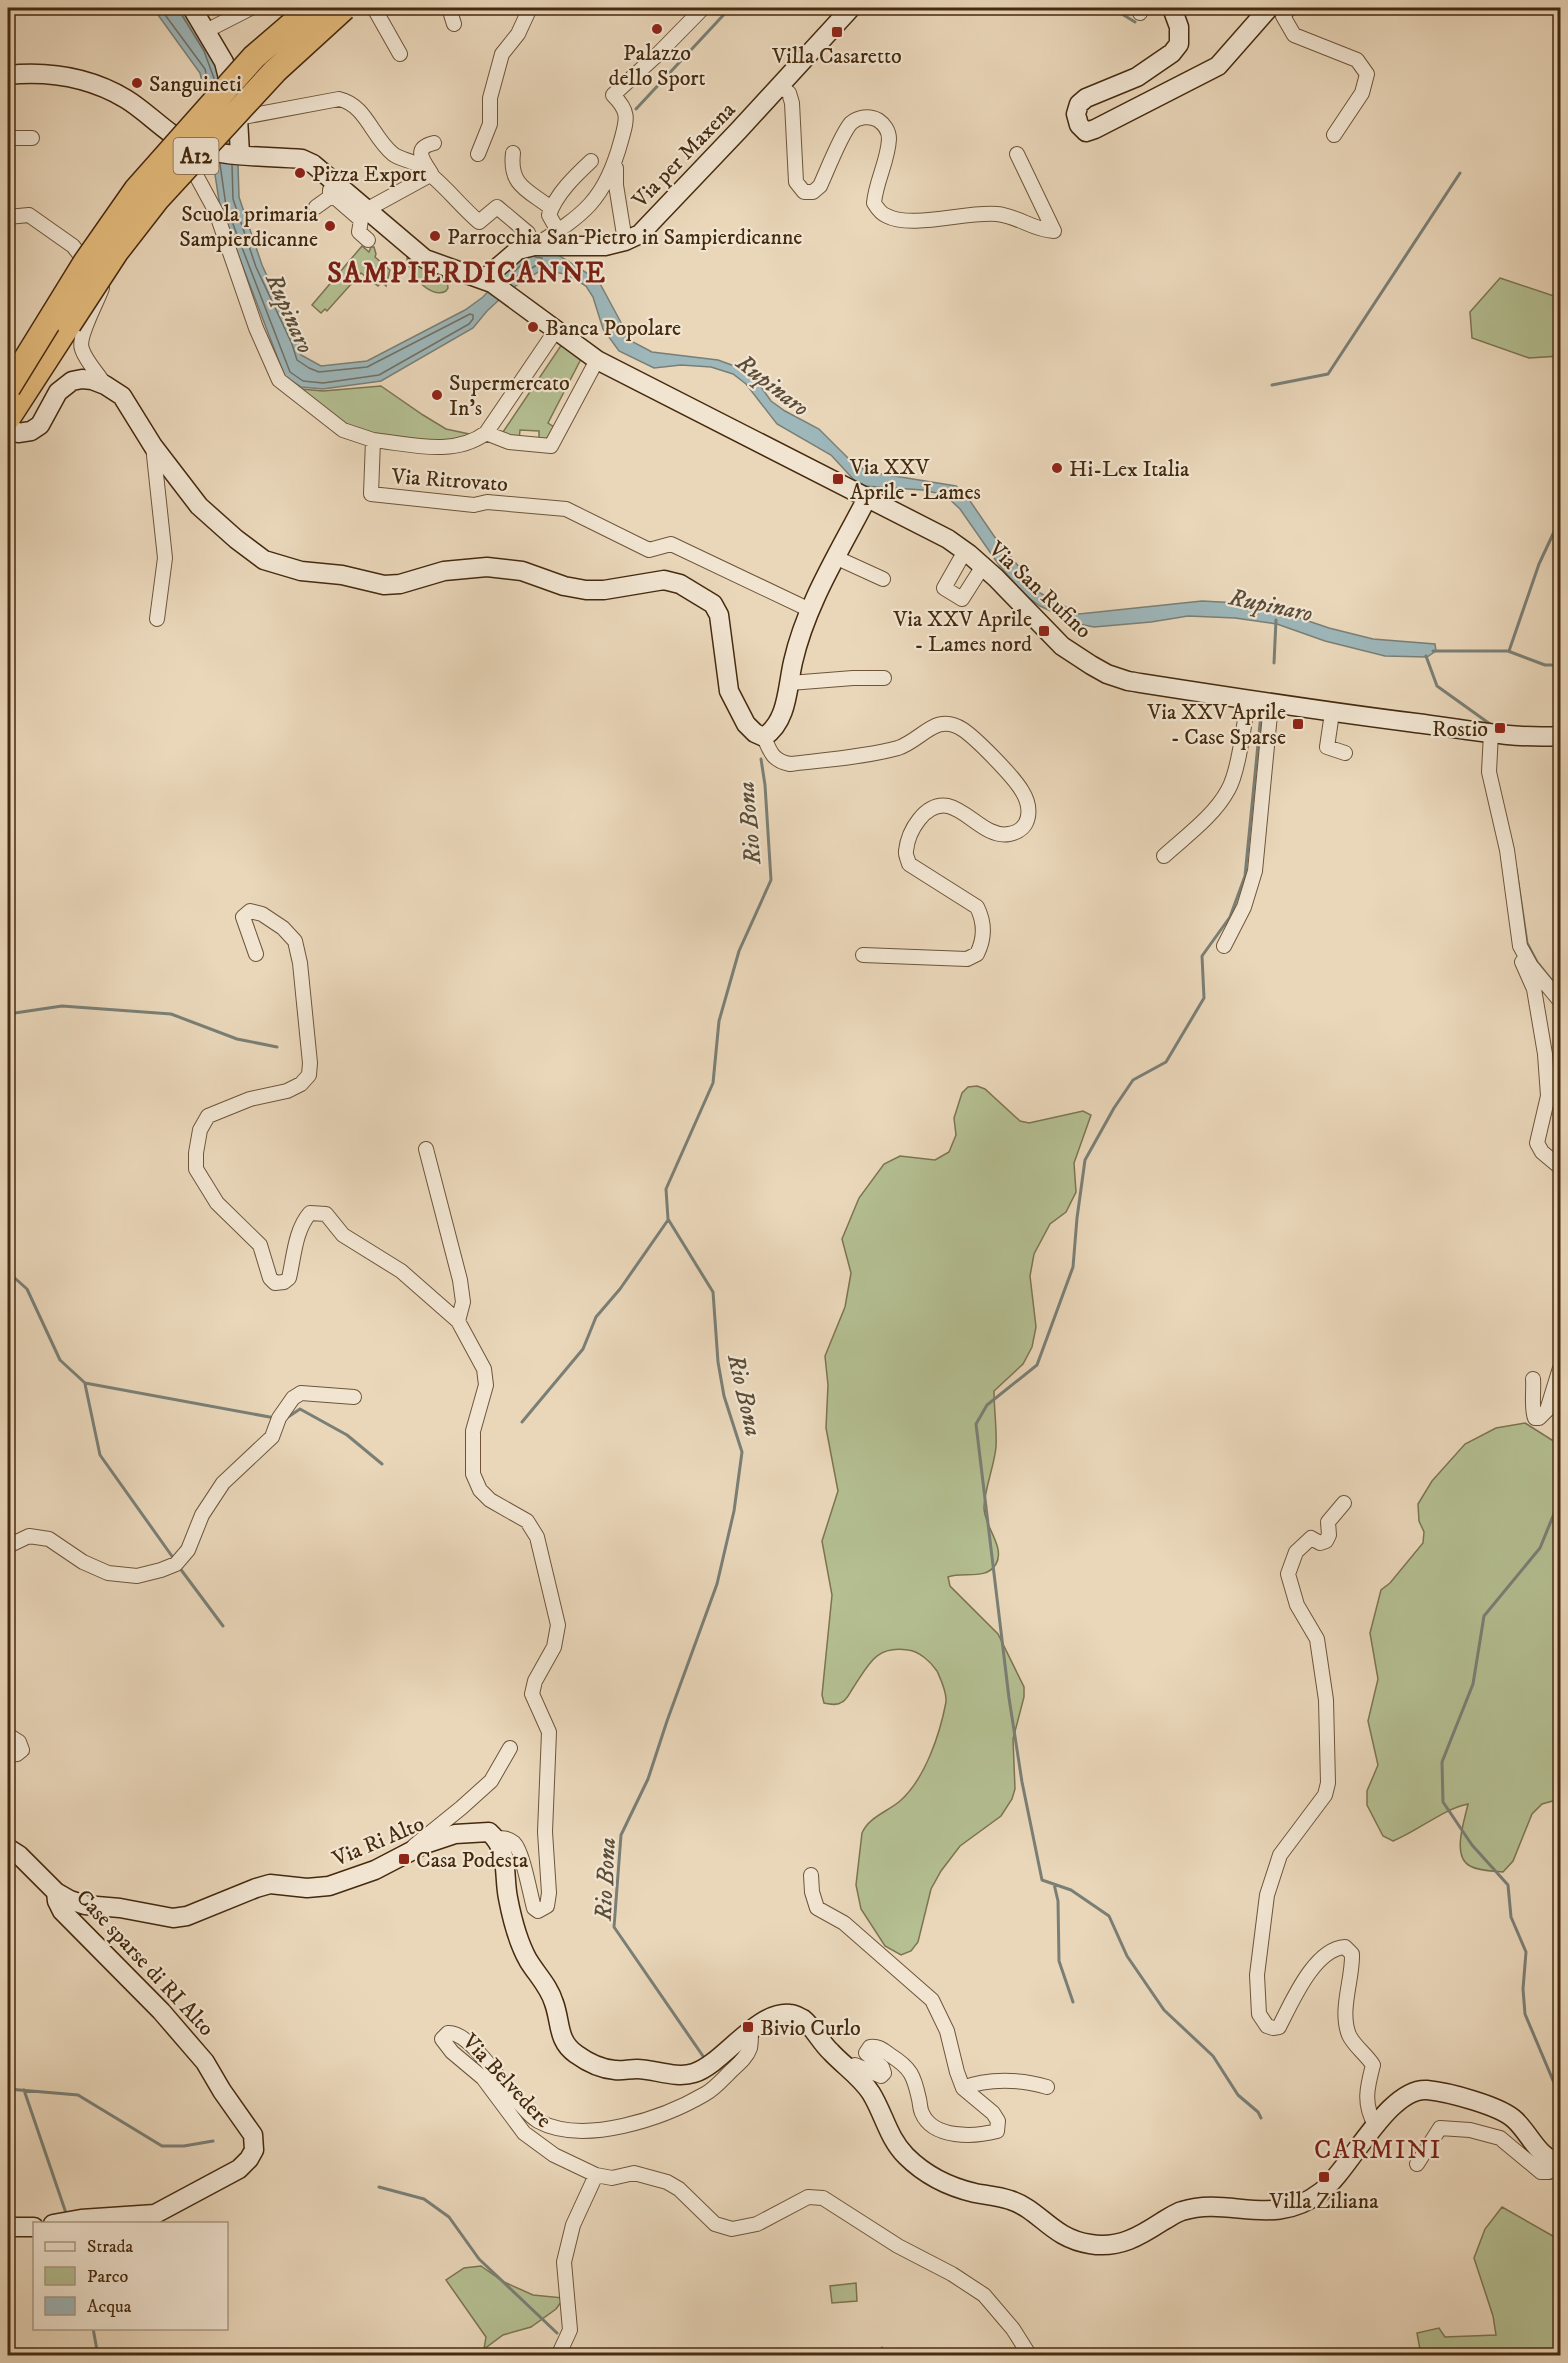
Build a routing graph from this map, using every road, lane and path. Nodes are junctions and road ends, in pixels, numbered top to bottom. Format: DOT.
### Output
graph roads {
  1 [pos="192,8"];
  2 [pos="251,8"];
  3 [pos="311,8"];
  4 [pos="345,8"];
  5 [pos="374,8"];
  6 [pos="449,8"];
  7 [pos="530,8"];
  8 [pos="703,8"];
  9 [pos="851,8"];
  10 [pos="1172,8"];
  11 [pos="1269,8"];
  12 [pos="1290,8"];
  13 [pos="454,24"];
  14 [pos="206,31"];
  15 [pos="400,54"];
  16 [pos="8,75"];
  17 [pos="780,86"];
  18 [pos="238,118"];
  19 [pos="1334,135"];
  20 [pos="8,138"];
  21 [pos="32,138"];
  22 [pos="434,142"];
  23 [pos="192,146"];
  24 [pos="513,153"];
  25 [pos="240,154"];
  26 [pos="478,154"];
  27 [pos="1017,154"];
  28 [pos="616,160"];
  29 [pos="591,161"];
  30 [pos="430,175"];
  31 [pos="315,207"];
  32 [pos="551,208"];
  33 [pos="366,210"];
  34 [pos="8,217"];
  35 [pos="558,231"];
  36 [pos="368,240"];
  37 [pos="625,241"];
  38 [pos="534,246"];
  39 [pos="494,285"];
  40 [pos="556,330"];
  41 [pos="597,360"];
  42 [pos="105,385"];
  43 [pos="8,388"];
  44 [pos="11,426"];
  45 [pos="486,433"];
  46 [pos="373,440"];
  47 [pos="153,446"];
  48 [pos="867,498"];
  49 [pos="965,551"];
  50 [pos="837,558"];
  51 [pos="983,567"];
  52 [pos="883,579"];
  53 [pos="810,610"];
  54 [pos="157,619"];
  55 [pos="884,678"];
  56 [pos="790,683"];
  57 [pos="1248,700"];
  58 [pos="1271,704"];
  59 [pos="1332,713"];
  60 [pos="1491,733"];
  61 [pos="1560,736"];
  62 [pos="764,737"];
  63 [pos="1345,753"];
  64 [pos="1164,856"];
  65 [pos="1520,945"];
  66 [pos="1224,946"];
  67 [pos="256,954"];
  68 [pos="863,955"];
  69 [pos="1560,1001"];
  70 [pos="426,1149"];
  71 [pos="1560,1167"];
  72 [pos="458,1322"];
  73 [pos="1560,1368"];
  74 [pos="1533,1379"];
  75 [pos="354,1397"];
  76 [pos="1344,1503"];
  77 [pos="8,1546"];
  78 [pos="8,1735"];
  79 [pos="510,1749"];
  80 [pos="8,1755"];
  81 [pos="496,1838"];
  82 [pos="8,1848"];
  83 [pos="404,1855"];
  84 [pos="811,1875"];
  85 [pos="56,1892"];
  86 [pos="751,2030"];
  87 [pos="849,2068"];
  88 [pos="1047,2087"];
  89 [pos="963,2088"];
  90 [pos="1375,2125"];
  91 [pos="1558,2163"];
  92 [pos="1417,2164"];
  93 [pos="596,2175"];
  94 [pos="59,2222"];
  95 [pos="8,2227"];
  96 [pos="33,2227"];
  97 [pos="558,2355"];
  98 [pos="1030,2355"];
  1 -- 14 [label="street"];
  2 -- 14 [label="street"];
  3 -- 43 [label="highway, A12, bridge"];
  4 -- 44 [label="highway, A12, bridge"];
  5 -- 15 [label="street"];
  6 -- 13 [label="street"];
  7 -- 26 [label="street"];
  8 -- 28 [label="street"];
  9 -- 17 [label="street, Via per Maxena"];
  10 -- 11 [label="street"];
  12 -- 19 [label="street"];
  14 -- 18 [label="street"];
  16 -- 23 [label="street, Via San Rufino"];
  17 -- 27 [label="street"];
  17 -- 37 [label="street, Via per Maxena"];
  18 -- 25 [label="street"];
  18 -- 30 [label="street"];
  20 -- 21 [label="street"];
  22 -- 30 [label="street"];
  23 -- 25 [label="street, Via San Rufino"];
  23 -- 46 [label="street, Via Ritrovato"];
  24 -- 32 [label="street"];
  25 -- 33 [label="street, Via San Rufino"];
  28 -- 35 [label="street"];
  28 -- 37 [label="street"];
  29 -- 32 [label="street"];
  30 -- 33 [label="street"];
  30 -- 38 [label="street"];
  31 -- 36 [label="street"];
  32 -- 35 [label="street"];
  33 -- 39 [label="street, Via San Rufino"];
  34 -- 42 [label="street"];
  35 -- 38 [label="street"];
  37 -- 38 [label="street, Via per Maxena"];
  38 -- 39 [label="street, Via per Maxena"];
  39 -- 40 [label="street, Via San Rufino"];
  40 -- 41 [label="street, Via San Rufino"];
  40 -- 45 [label="street"];
  41 -- 45 [label="street"];
  41 -- 48 [label="street, Via San Rufino"];
  42 -- 44 [label="street"];
  42 -- 47 [label="street"];
  45 -- 46 [label="street"];
  46 -- 53 [label="street, Via Ritrovato"];
  47 -- 54 [label="street"];
  47 -- 62 [label="street"];
  48 -- 49 [label="street, Via San Rufino"];
  48 -- 50 [label="street"];
  49 -- 51 [label="street, Via San Rufino"];
  49 -- 51 [label="street"];
  50 -- 52 [label="street"];
  50 -- 53 [label="street"];
  51 -- 57 [label="street, Via San Rufino"];
  53 -- 56 [label="street"];
  55 -- 56 [label="street"];
  56 -- 62 [label="street"];
  57 -- 58 [label="street, Via San Rufino"];
  57 -- 64 [label="street"];
  58 -- 59 [label="street, Via San Rufino"];
  58 -- 66 [label="street"];
  59 -- 60 [label="street, Via San Rufino"];
  59 -- 63 [label="street"];
  60 -- 61 [label="street, Via San Rufino"];
  60 -- 65 [label="street"];
  62 -- 68 [label="street"];
  65 -- 69 [label="street"];
  65 -- 71 [label="street"];
  67 -- 72 [label="street"];
  70 -- 72 [label="street"];
  72 -- 81 [label="street"];
  73 -- 74 [label="street"];
  75 -- 77 [label="street"];
  76 -- 90 [label="street"];
  78 -- 80 [label="street"];
  79 -- 83 [label="street"];
  81 -- 83 [label="street, Via Ri Alto"];
  81 -- 86 [label="street"];
  82 -- 85 [label="street, Via Ri Alto"];
  83 -- 85 [label="street, Via Ri Alto"];
  84 -- 89 [label="street"];
  85 -- 94 [label="street, Case sparse di RI Alto"];
  86 -- 87 [label="street"];
  86 -- 93 [label="street, Via Belvedere"];
  87 -- 89 [label="street"];
  87 -- 90 [label="street"];
  88 -- 89 [label="street"];
  90 -- 91 [label="street"];
  91 -- 92 [label="street"];
  93 -- 97 [label="street"];
  93 -- 98 [label="street, Via Belvedere"];
  95 -- 96 [label="street"];
}
